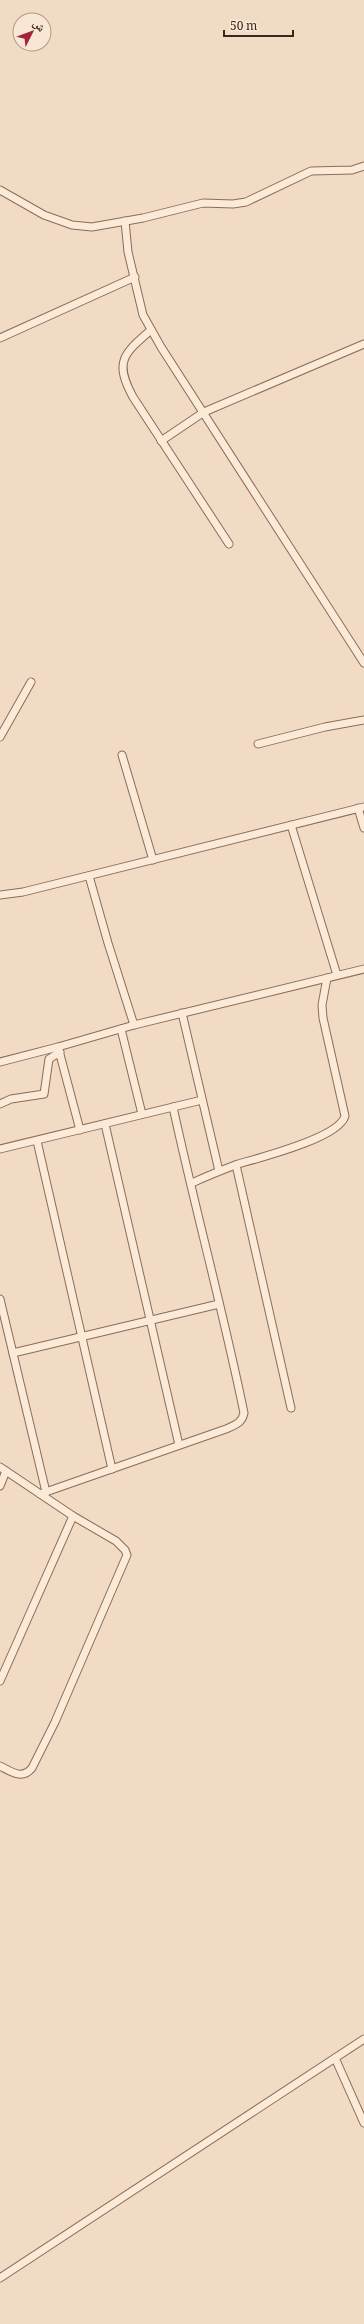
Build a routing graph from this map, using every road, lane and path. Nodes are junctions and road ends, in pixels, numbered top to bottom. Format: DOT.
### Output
graph roads {
  1 [pos="364,166"];
  2 [pos="0,190"];
  3 [pos="125,221"];
  4 [pos="135,277"];
  5 [pos="151,330"];
  6 [pos="0,338"];
  7 [pos="364,344"];
  8 [pos="204,412"];
  9 [pos="161,441"];
  10 [pos="229,544"];
  11 [pos="364,663"];
  12 [pos="31,682"];
  13 [pos="364,720"];
  14 [pos="0,737"];
  15 [pos="258,744"];
  16 [pos="122,755"];
  17 [pos="361,808"];
  18 [pos="291,825"];
  19 [pos="364,828"];
  20 [pos="154,860"];
  21 [pos="89,876"];
  22 [pos="0,894"];
  23 [pos="364,968"];
  24 [pos="337,975"];
  25 [pos="327,978"];
  26 [pos="182,1013"];
  27 [pos="134,1025"];
  28 [pos="121,1028"];
  29 [pos="59,1049"];
  30 [pos="0,1062"];
  31 [pos="202,1100"];
  32 [pos="0,1104"];
  33 [pos="173,1107"];
  34 [pos="142,1114"];
  35 [pos="105,1124"];
  36 [pos="80,1130"];
  37 [pos="37,1141"];
  38 [pos="0,1149"];
  39 [pos="236,1165"];
  40 [pos="219,1171"];
  41 [pos="192,1183"];
  42 [pos="0,1299"];
  43 [pos="218,1304"];
  44 [pos="150,1321"];
  45 [pos="81,1337"];
  46 [pos="13,1354"];
  47 [pos="291,1408"];
  48 [pos="179,1444"];
  49 [pos="3,1469"];
  50 [pos="112,1469"];
  51 [pos="0,1486"];
  52 [pos="43,1493"];
  53 [pos="73,1516"];
  54 [pos="0,1681"];
  55 [pos="0,1766"];
  56 [pos="364,2039"];
  57 [pos="336,2058"];
  58 [pos="364,2124"];
  59 [pos="0,2278"];
  1 -- 3 [label="street"];
  2 -- 3 [label="street"];
  3 -- 4 [label="street"];
  4 -- 5 [label="street"];
  4 -- 6 [label="street"];
  5 -- 8 [label="street"];
  5 -- 9 [label="street"];
  7 -- 8 [label="street"];
  8 -- 9 [label="street"];
  8 -- 11 [label="street"];
  9 -- 10 [label="street"];
  12 -- 14 [label="street"];
  13 -- 15 [label="street"];
  16 -- 20 [label="street"];
  17 -- 18 [label="street"];
  17 -- 19 [label="street"];
  18 -- 20 [label="street"];
  18 -- 24 [label="street"];
  20 -- 21 [label="street"];
  21 -- 22 [label="street"];
  21 -- 27 [label="street"];
  23 -- 24 [label="street"];
  24 -- 25 [label="street"];
  25 -- 26 [label="street"];
  25 -- 39 [label="street"];
  26 -- 27 [label="street"];
  26 -- 31 [label="street"];
  27 -- 28 [label="street"];
  28 -- 29 [label="street"];
  28 -- 34 [label="street"];
  29 -- 30 [label="street"];
  29 -- 32 [label="street"];
  29 -- 36 [label="street"];
  31 -- 33 [label="street"];
  31 -- 40 [label="street"];
  33 -- 34 [label="street"];
  33 -- 41 [label="street"];
  34 -- 35 [label="street"];
  35 -- 36 [label="street"];
  35 -- 44 [label="street"];
  36 -- 37 [label="street"];
  37 -- 38 [label="street"];
  37 -- 45 [label="street"];
  39 -- 40 [label="street"];
  39 -- 47 [label="street"];
  40 -- 41 [label="street"];
  41 -- 43 [label="street"];
  42 -- 46 [label="street"];
  43 -- 44 [label="street"];
  43 -- 48 [label="street"];
  44 -- 45 [label="street"];
  44 -- 48 [label="street"];
  45 -- 46 [label="street"];
  45 -- 50 [label="street"];
  46 -- 52 [label="street"];
  48 -- 50 [label="street"];
  49 -- 51 [label="street"];
  49 -- 52 [label="street"];
  50 -- 52 [label="street"];
  52 -- 53 [label="street"];
  53 -- 54 [label="street"];
  53 -- 55 [label="street"];
  56 -- 57 [label="street"];
  57 -- 58 [label="street"];
  57 -- 59 [label="street"];
}
